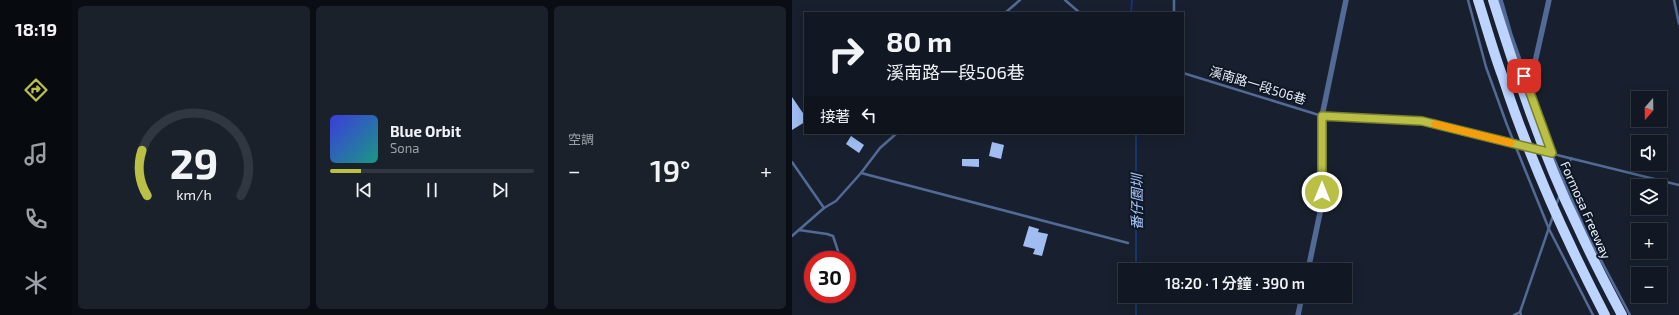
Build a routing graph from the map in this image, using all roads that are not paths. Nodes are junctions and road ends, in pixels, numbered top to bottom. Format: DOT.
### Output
graph roads {
  1 [pos="1020,0"];
  2 [pos="1065,0"];
  3 [pos="1174,0"];
  4 [pos="1346,0"];
  5 [pos="1468,0"];
  6 [pos="1478,0"];
  7 [pos="1492,0"];
  8 [pos="1500,0"];
  9 [pos="1549,0"];
  10 [pos="1674,0"];
  11 [pos="1005,12"];
  12 [pos="1079,12"];
  13 [pos="1174,12"];
  14 [pos="1679,24"];
  15 [pos="1184,73"];
  16 [pos="1528,89"];
  17 [pos="1322,116"];
  18 [pos="896,134"];
  19 [pos="1515,144"];
  20 [pos="1552,153"];
  21 [pos="1571,158"];
  22 [pos="792,162"];
  23 [pos="861,173"];
  24 [pos="1564,182"];
  25 [pos="1679,185"];
  26 [pos="824,208"];
  27 [pos="1549,229"];
  28 [pos="799,230"];
  29 [pos="792,236"];
  30 [pos="1128,242"];
  31 [pos="838,251"];
  32 [pos="1309,263"];
  33 [pos="1301,303"];
  34 [pos="1520,314"];
  35 [pos="1298,315"];
  36 [pos="1514,315"];
  37 [pos="1593,315"];
  38 [pos="1605,315"];
  39 [pos="1622,315"];
  40 [pos="1630,315"];
  1 -- 11 [label="lane"];
  2 -- 12 [label="lane"];
  3 -- 13 [label="lane"];
  4 -- 17 [label="street"];
  5 -- 19 [label="lane"];
  6 -- 38 [label="highway"];
  7 -- 39 [label="highway, Formosa Freeway"];
  8 -- 16 [label="street"];
  9 -- 16 [label="street"];
  10 -- 14 [label="lane"];
  15 -- 17 [label="lane, 溪南路一段506巷"];
  16 -- 20 [label="street"];
  17 -- 19 [label="lane, 溪南路一段506巷"];
  17 -- 32 [label="street"];
  18 -- 23 [label="lane"];
  19 -- 20 [label="lane, 溪南路一段506巷"];
  19 -- 27 [label="lane"];
  20 -- 21 [label="lane, 溪南路一段506巷"];
  20 -- 24 [label="lane"];
  21 -- 24 [label="lane"];
  21 -- 25 [label="lane, 溪南路一段506巷"];
  22 -- 26 [label="lane"];
  23 -- 26 [label="lane"];
  23 -- 30 [label="lane"];
  24 -- 27 [label="lane"];
  24 -- 40 [label="lane"];
  26 -- 28 [label="lane"];
  27 -- 34 [label="lane"];
  27 -- 37 [label="lane"];
  28 -- 29 [label="lane"];
  28 -- 31 [label="lane"];
  33 -- 35 [label="street"];
  34 -- 36 [label="lane"];
}
